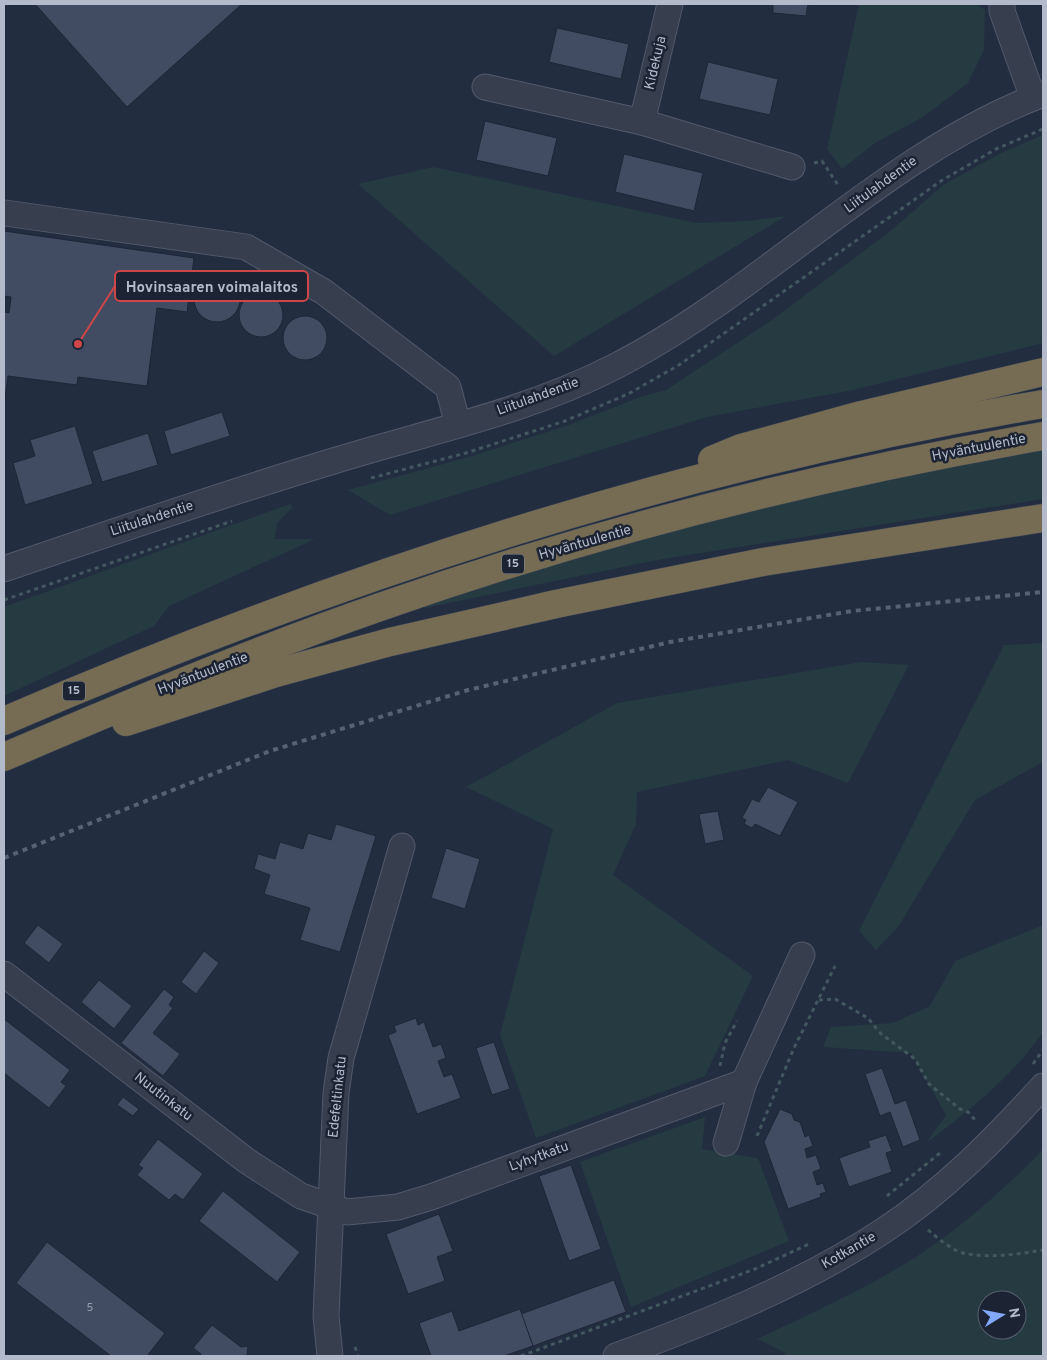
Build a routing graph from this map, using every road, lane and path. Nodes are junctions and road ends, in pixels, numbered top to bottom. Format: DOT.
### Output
graph roads {
  1 [pos="670,4"];
  2 [pos="1002,4"];
  3 [pos="486,87"];
  4 [pos="1038,96"];
  5 [pos="642,122"];
  6 [pos="822,161"];
  7 [pos="792,167"];
  8 [pos="844,193"];
  9 [pos="5,213"];
  10 [pos="1043,372"];
  11 [pos="1043,404"];
  12 [pos="458,425"];
  13 [pos="1043,436"];
  14 [pos="618,499"];
  15 [pos="1043,518"];
  16 [pos="4,569"];
  17 [pos="4,721"];
  18 [pos="4,757"];
  19 [pos="4,762"];
  20 [pos="402,846"];
  21 [pos="798,965"];
  22 [pos="835,966"];
  23 [pos="4,974"];
  24 [pos="819,1000"];
  25 [pos="1043,1050"];
  26 [pos="1035,1078"];
  27 [pos="744,1082"];
  28 [pos="983,1118"];
  29 [pos="977,1122"];
  30 [pos="969,1129"];
  31 [pos="757,1136"];
  32 [pos="726,1143"];
  33 [pos="947,1147"];
  34 [pos="883,1200"];
  35 [pos="331,1206"];
  36 [pos="928,1230"];
  37 [pos="818,1240"];
  38 [pos="1043,1250"];
  39 [pos="330,1356"];
  40 [pos="521,1356"];
  41 [pos="616,1356"];
  1 -- 5 [label="street, Kidekuja"];
  2 -- 4 [label="street"];
  3 -- 5 [label="street"];
  4 -- 12 [label="street, Liitulahdentie"];
  5 -- 7 [label="street"];
  6 -- 8 [label="path"];
  9 -- 12 [label="street"];
  10 -- 14 [label="highway"];
  11 -- 14 [label="highway, 15"];
  12 -- 16 [label="street, Liitulahdentie"];
  13 -- 18 [label="highway, Hyväntuulentie / 15"];
  14 -- 17 [label="highway, 15"];
  15 -- 19 [label="highway"];
  20 -- 35 [label="street, Edefeltinkatu"];
  21 -- 27 [label="street"];
  22 -- 24 [label="path"];
  23 -- 35 [label="street, Nuutinkatu"];
  24 -- 29 [label="path"];
  24 -- 31 [label="path"];
  25 -- 26 [label="path"];
  26 -- 41 [label="street, Kotkantie"];
  27 -- 32 [label="street"];
  27 -- 35 [label="street, Lyhytkatu"];
  28 -- 29 [label="path"];
  29 -- 30 [label="path"];
  33 -- 34 [label="path"];
  35 -- 39 [label="street, Edefeltinkatu"];
  36 -- 38 [label="path"];
  37 -- 40 [label="path"];
}
